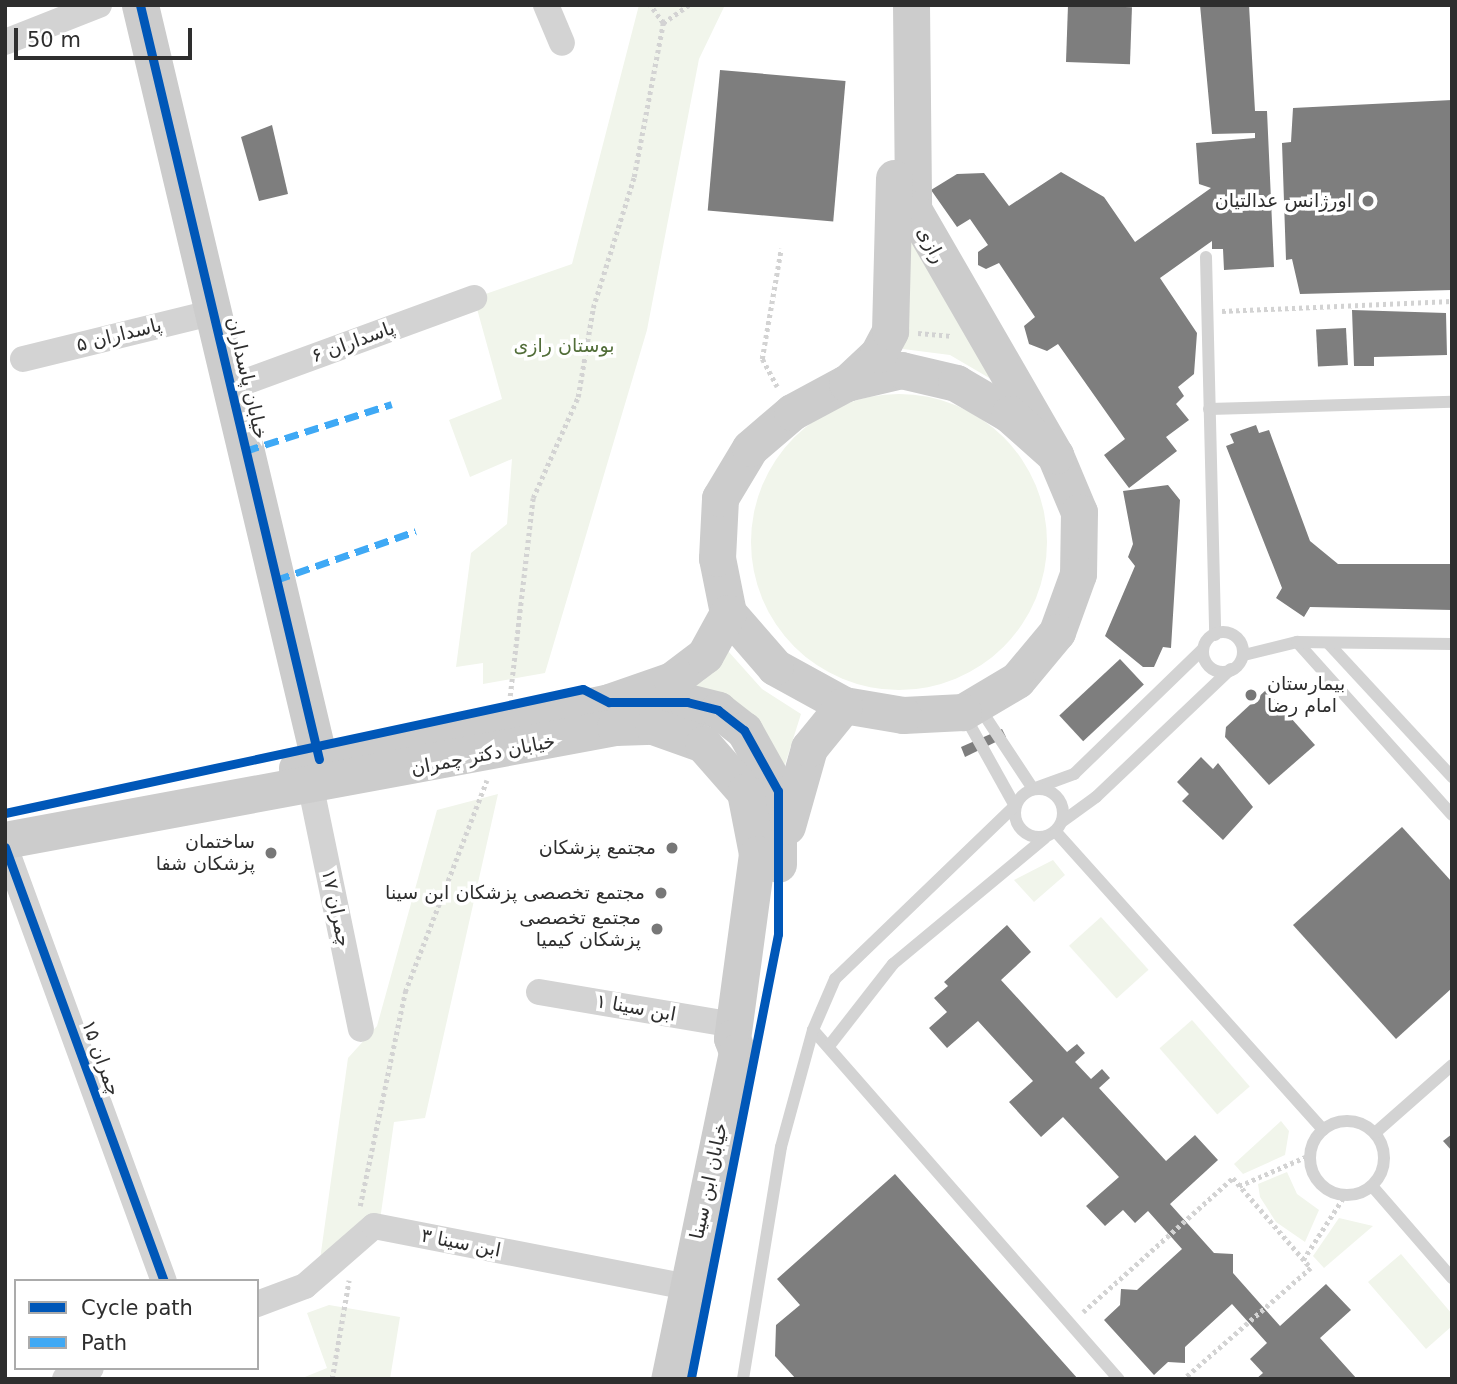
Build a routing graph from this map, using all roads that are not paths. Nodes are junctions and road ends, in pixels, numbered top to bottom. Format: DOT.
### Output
graph roads {
  1 [pos="99,5"];
  2 [pos="140,5"];
  3 [pos="547,5"];
  4 [pos="891,5"];
  5 [pos="911,5"];
  6 [pos="5,42"];
  7 [pos="562,43"];
  8 [pos="1206,257"];
  9 [pos="474,298"];
  10 [pos="214,312"];
  11 [pos="23,359"];
  12 [pos="846,383"];
  13 [pos="231,387"];
  14 [pos="1452,395"];
  15 [pos="1452,402"];
  16 [pos="1209,405"];
  17 [pos="1055,455"];
  18 [pos="728,613"];
  19 [pos="1215,635"];
  20 [pos="1297,642"];
  21 [pos="1328,643"];
  22 [pos="1452,644"];
  23 [pos="1202,650"];
  24 [pos="1244,654"];
  25 [pos="1231,669"];
  26 [pos="609,702"];
  27 [pos="844,705"];
  28 [pos="971,708"];
  29 [pos="1447,772"];
  30 [pos="315,774"];
  31 [pos="1424,783"];
  32 [pos="1033,789"];
  33 [pos="1015,806"];
  34 [pos="1452,815"];
  35 [pos="1055,830"];
  36 [pos="5,841"];
  37 [pos="5,847"];
  38 [pos="781,847"];
  39 [pos="740,985"];
  40 [pos="539,992"];
  41 [pos="361,1029"];
  42 [pos="813,1030"];
  43 [pos="736,1039"];
  44 [pos="829,1046"];
  45 [pos="1452,1065"];
  46 [pos="1323,1130"];
  47 [pos="1375,1133"];
  48 [pos="1372,1186"];
  49 [pos="1452,1278"];
  50 [pos="163,1279"];
  51 [pos="687,1287"];
  52 [pos="259,1303"];
  53 [pos="86,1370"];
  54 [pos="65,1379"];
  55 [pos="669,1379"];
  56 [pos="743,1379"];
  57 [pos="1119,1379"];
  1 -- 6 [label="street"];
  2 -- 10 [label="main road, خیابان پاسداران"];
  3 -- 7 [label="street"];
  4 -- 12 [label="main road, رازی"];
  5 -- 17 [label="main road, رازی"];
  8 -- 16 [label="lane"];
  9 -- 13 [label="street, پاسداران ۶"];
  10 -- 11 [label="street, پاسداران ۵"];
  10 -- 13 [label="main road, خیابان پاسداران"];
  12 -- 17 [label="main road"];
  12 -- 18 [label="main road"];
  13 -- 30 [label="main road, خیابان پاسداران"];
  14 -- 16 [label="lane"];
  15 -- 16 [label="lane"];
  16 -- 19 [label="lane"];
  17 -- 28 [label="main road, رازی"];
  18 -- 26 [label="main road"];
  18 -- 27 [label="main road"];
  19 -- 23 [label="lane"];
  19 -- 24 [label="lane"];
  20 -- 21 [label="lane"];
  20 -- 24 [label="lane"];
  20 -- 31 [label="lane"];
  21 -- 22 [label="lane"];
  21 -- 29 [label="lane"];
  23 -- 25 [label="lane"];
  23 -- 32 [label="lane"];
  24 -- 25 [label="lane"];
  25 -- 35 [label="lane"];
  26 -- 30 [label="main road"];
  26 -- 38 [label="main road"];
  27 -- 28 [label="main road"];
  27 -- 38 [label="main road"];
  28 -- 32 [label="lane"];
  28 -- 33 [label="lane"];
  29 -- 31 [label="lane"];
  30 -- 36 [label="main road, خیابان دکتر چمران"];
  30 -- 39 [label="main road, خیابان دکتر چمران"];
  30 -- 41 [label="street, چمران ۱۷"];
  31 -- 34 [label="lane"];
  32 -- 33 [label="lane"];
  32 -- 35 [label="lane"];
  33 -- 35 [label="lane"];
  33 -- 42 [label="lane"];
  35 -- 44 [label="lane"];
  35 -- 46 [label="lane"];
  37 -- 50 [label="street, چمران ۱۵"];
  38 -- 43 [label="main road"];
  39 -- 43 [label="main road, خیابان ابن سینا"];
  40 -- 43 [label="street, ابن سینا ۱"];
  42 -- 44 [label="lane"];
  42 -- 56 [label="lane"];
  43 -- 51 [label="main road, خیابان ابن سینا"];
  44 -- 57 [label="lane"];
  45 -- 47 [label="lane"];
  46 -- 47 [label="lane"];
  46 -- 48 [label="lane"];
  47 -- 48 [label="lane"];
  48 -- 49 [label="lane"];
  51 -- 52 [label="street, ابن سینا ۳"];
  51 -- 55 [label="main road, خیابان ابن سینا"];
  53 -- 54 [label="street"];
}
